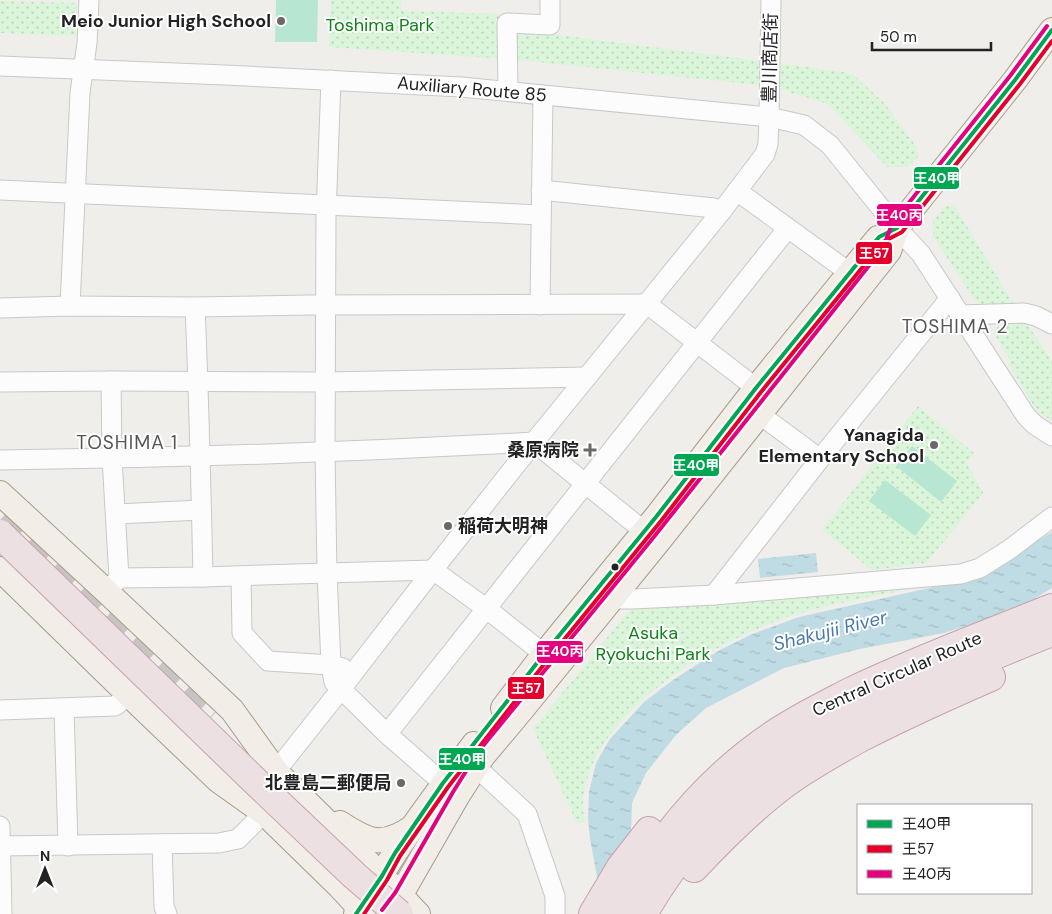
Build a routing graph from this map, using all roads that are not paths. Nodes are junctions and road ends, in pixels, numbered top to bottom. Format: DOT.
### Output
graph roads {
  1 [pos="88,0"];
  2 [pos="550,0"];
  3 [pos="771,0"];
  4 [pos="1052,30"];
  5 [pos="0,66"];
  6 [pos="84,69"];
  7 [pos="331,80"];
  8 [pos="508,91"];
  9 [pos="543,95"];
  10 [pos="770,117"];
  11 [pos="0,190"];
  12 [pos="541,190"];
  13 [pos="737,191"];
  14 [pos="76,194"];
  15 [pos="327,206"];
  16 [pos="721,212"];
  17 [pos="541,215"];
  18 [pos="897,228"];
  19 [pos="787,229"];
  20 [pos="850,274"];
  21 [pos="950,298"];
  22 [pos="647,304"];
  23 [pos="326,305"];
  24 [pos="540,305"];
  25 [pos="70,306"];
  26 [pos="195,307"];
  27 [pos="0,308"];
  28 [pos="960,315"];
  29 [pos="1052,324"];
  30 [pos="696,343"];
  31 [pos="587,377"];
  32 [pos="111,381"];
  33 [pos="0,382"];
  34 [pos="198,382"];
  35 [pos="325,382"];
  36 [pos="756,388"];
  37 [pos="758,414"];
  38 [pos="1052,436"];
  39 [pos="534,442"];
  40 [pos="325,452"];
  41 [pos="199,456"];
  42 [pos="112,458"];
  43 [pos="820,459"];
  44 [pos="0,460"];
  45 [pos="585,484"];
  46 [pos="3,496"];
  47 [pos="201,510"];
  48 [pos="116,514"];
  49 [pos="1052,517"];
  50 [pos="0,534"];
  51 [pos="652,537"];
  52 [pos="56,544"];
  53 [pos="0,547"];
  54 [pos="2,570"];
  55 [pos="433,570"];
  56 [pos="327,573"];
  57 [pos="241,576"];
  58 [pos="203,578"];
  59 [pos="113,585"];
  60 [pos="714,595"];
  61 [pos="612,599"];
  62 [pos="1052,608"];
  63 [pos="487,609"];
  64 [pos="1052,632"];
  65 [pos="1052,651"];
  66 [pos="544,654"];
  67 [pos="918,662"];
  68 [pos="331,665"];
  69 [pos="353,673"];
  70 [pos="341,689"];
  71 [pos="129,695"];
  72 [pos="64,709"];
  73 [pos="0,710"];
  74 [pos="216,712"];
  75 [pos="387,734"];
  76 [pos="190,738"];
  77 [pos="476,766"];
  78 [pos="276,771"];
  79 [pos="443,784"];
  80 [pos="299,794"];
  81 [pos="264,813"];
  82 [pos="0,826"];
  83 [pos="413,827"];
  84 [pos="162,844"];
  85 [pos="0,846"];
  86 [pos="68,846"];
  87 [pos="382,876"];
  88 [pos="394,910"];
  89 [pos="360,912"];
  90 [pos="2,914"];
  91 [pos="167,914"];
  92 [pos="418,914"];
  93 [pos="555,914"];
  94 [pos="593,914"];
  95 [pos="617,914"];
  96 [pos="643,914"];
  97 [pos="653,914"];
  1 -- 6 [label="street"];
  2 -- 8 [label="street"];
  3 -- 10 [label="street, 豊川商店街"];
  4 -- 18 [label="main road"];
  5 -- 6 [label="street, Auxiliary Route 85"];
  6 -- 7 [label="street, Auxiliary Route 85"];
  6 -- 14 [label="street"];
  7 -- 8 [label="street, Auxiliary Route 85"];
  7 -- 15 [label="street"];
  8 -- 9 [label="street, Auxiliary Route 85"];
  9 -- 10 [label="street, Auxiliary Route 85"];
  9 -- 12 [label="street"];
  10 -- 13 [label="street, 豊川商店街"];
  10 -- 18 [label="street, Auxiliary Route 85"];
  11 -- 14 [label="street"];
  12 -- 16 [label="street"];
  12 -- 17 [label="street"];
  13 -- 16 [label="street, 豊川商店街"];
  13 -- 19 [label="street"];
  14 -- 15 [label="street"];
  14 -- 25 [label="street"];
  15 -- 17 [label="street"];
  15 -- 23 [label="street"];
  16 -- 22 [label="street, 豊川商店街"];
  17 -- 24 [label="street"];
  18 -- 20 [label="main road"];
  18 -- 21 [label="street, Auxiliary Route 85"];
  18 -- 37 [label="main road"];
  19 -- 20 [label="street"];
  19 -- 30 [label="street"];
  20 -- 36 [label="main road"];
  21 -- 28 [label="street, Auxiliary Route 85"];
  21 -- 43 [label="street"];
  22 -- 24 [label="street"];
  22 -- 30 [label="street"];
  22 -- 31 [label="street, 豊川商店街"];
  23 -- 24 [label="street"];
  23 -- 26 [label="street"];
  23 -- 35 [label="street"];
  25 -- 26 [label="street"];
  25 -- 27 [label="street"];
  26 -- 34 [label="street"];
  28 -- 29 [label="street"];
  28 -- 38 [label="street, Auxiliary Route 85"];
  30 -- 36 [label="street"];
  30 -- 45 [label="street"];
  31 -- 35 [label="street"];
  31 -- 39 [label="street, 豊川商店街"];
  32 -- 33 [label="street"];
  32 -- 34 [label="street"];
  32 -- 42 [label="street"];
  34 -- 35 [label="street"];
  34 -- 41 [label="street"];
  35 -- 40 [label="street"];
  36 -- 51 [label="main road"];
  37 -- 43 [label="street"];
  37 -- 51 [label="main road"];
  39 -- 40 [label="street"];
  39 -- 45 [label="street"];
  39 -- 55 [label="street, 豊川商店街"];
  40 -- 41 [label="street"];
  40 -- 56 [label="street"];
  41 -- 42 [label="street"];
  41 -- 47 [label="street"];
  42 -- 44 [label="street"];
  42 -- 48 [label="street"];
  43 -- 60 [label="street"];
  45 -- 51 [label="street"];
  45 -- 63 [label="street"];
  46 -- 52 [label="main road"];
  46 -- 54 [label="main road"];
  47 -- 48 [label="street"];
  47 -- 58 [label="street"];
  48 -- 59 [label="street"];
  49 -- 60 [label="street"];
  50 -- 88 [label="highway, bridge"];
  51 -- 61 [label="main road"];
  51 -- 66 [label="main road"];
  52 -- 54 [label="main road"];
  52 -- 59 [label="main road"];
  53 -- 88 [label="highway"];
  54 -- 71 [label="main road"];
  55 -- 56 [label="street"];
  55 -- 63 [label="street"];
  55 -- 69 [label="street, 豊川商店街"];
  56 -- 57 [label="street"];
  56 -- 68 [label="street"];
  57 -- 58 [label="street"];
  57 -- 68 [label="street"];
  58 -- 59 [label="street"];
  59 -- 78 [label="main road"];
  60 -- 61 [label="street"];
  61 -- 77 [label="main road"];
  62 -- 67 [label="highway, Central Circular Route"];
  63 -- 66 [label="street"];
  63 -- 75 [label="street"];
  64 -- 96 [label="highway, Central Circular Route"];
  65 -- 97 [label="highway"];
  66 -- 79 [label="main road"];
  67 -- 94 [label="highway"];
  67 -- 95 [label="highway, Central Circular Route"];
  68 -- 69 [label="street"];
  68 -- 70 [label="street"];
  69 -- 70 [label="street, 豊川商店街"];
  70 -- 75 [label="street"];
  70 -- 78 [label="street, 豊川商店街"];
  71 -- 72 [label="street"];
  71 -- 81 [label="main road"];
  72 -- 73 [label="street"];
  72 -- 86 [label="street"];
  74 -- 78 [label="main road"];
  75 -- 79 [label="street"];
  76 -- 81 [label="main road"];
  77 -- 88 [label="main road"];
  77 -- 93 [label="street"];
  78 -- 80 [label="main road"];
  79 -- 83 [label="main road"];
  80 -- 83 [label="main road"];
  80 -- 87 [label="main road"];
  81 -- 84 [label="street"];
  81 -- 89 [label="main road"];
  82 -- 85 [label="street"];
  83 -- 87 [label="main road"];
  84 -- 86 [label="street"];
  84 -- 91 [label="street"];
  85 -- 86 [label="street"];
  85 -- 90 [label="street"];
  87 -- 88 [label="main road"];
  87 -- 89 [label="main road"];
  88 -- 92 [label="main road"];
}
